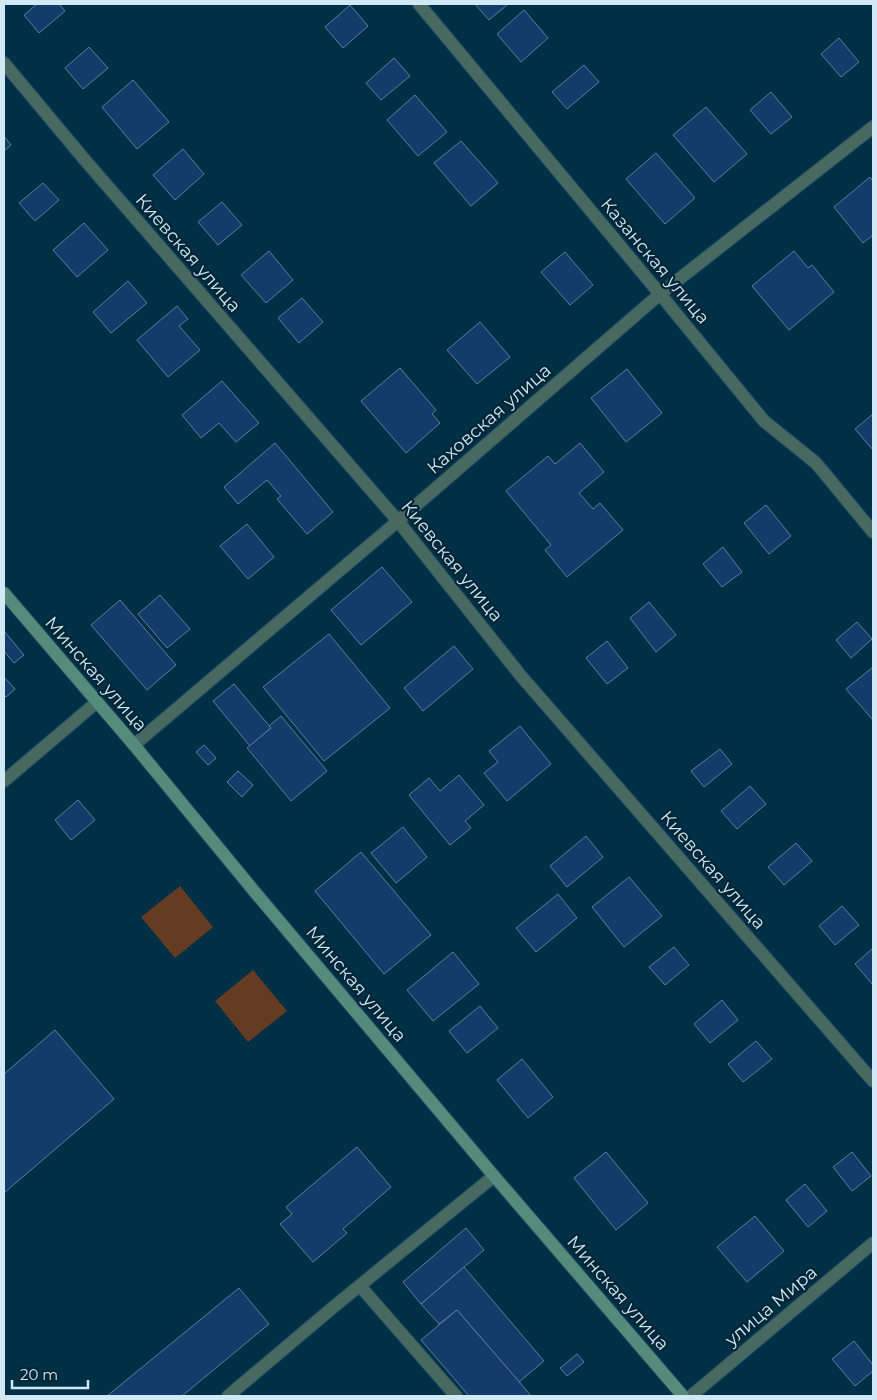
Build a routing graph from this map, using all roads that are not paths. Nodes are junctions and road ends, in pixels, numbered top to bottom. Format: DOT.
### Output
graph roads {
  1 [pos="419,4"];
  2 [pos="4,63"];
  3 [pos="873,127"];
  4 [pos="660,294"];
  5 [pos="398,521"];
  6 [pos="873,532"];
  7 [pos="4,593"];
  8 [pos="97,702"];
  9 [pos="134,745"];
  10 [pos="4,781"];
  11 [pos="873,1081"];
  12 [pos="494,1176"];
  13 [pos="873,1243"];
  14 [pos="360,1286"];
  15 [pos="228,1396"];
  16 [pos="456,1396"];
  17 [pos="683,1396"];
  18 [pos="691,1396"];
  1 -- 4 [label="street, Казанская улица"];
  2 -- 5 [label="street, Киевская улица"];
  3 -- 4 [label="street, Каховская улица"];
  4 -- 5 [label="street, Каховская улица"];
  4 -- 6 [label="street, Казанская улица"];
  5 -- 9 [label="street, Каховская улица"];
  5 -- 11 [label="street, Киевская улица"];
  7 -- 8 [label="main road, Минская улица"];
  8 -- 9 [label="main road, Минская улица"];
  8 -- 10 [label="street"];
  9 -- 12 [label="main road, Минская улица"];
  12 -- 14 [label="street"];
  12 -- 17 [label="main road, Минская улица"];
  13 -- 18 [label="street, улица Мира"];
  14 -- 15 [label="street"];
  14 -- 16 [label="street"];
}
